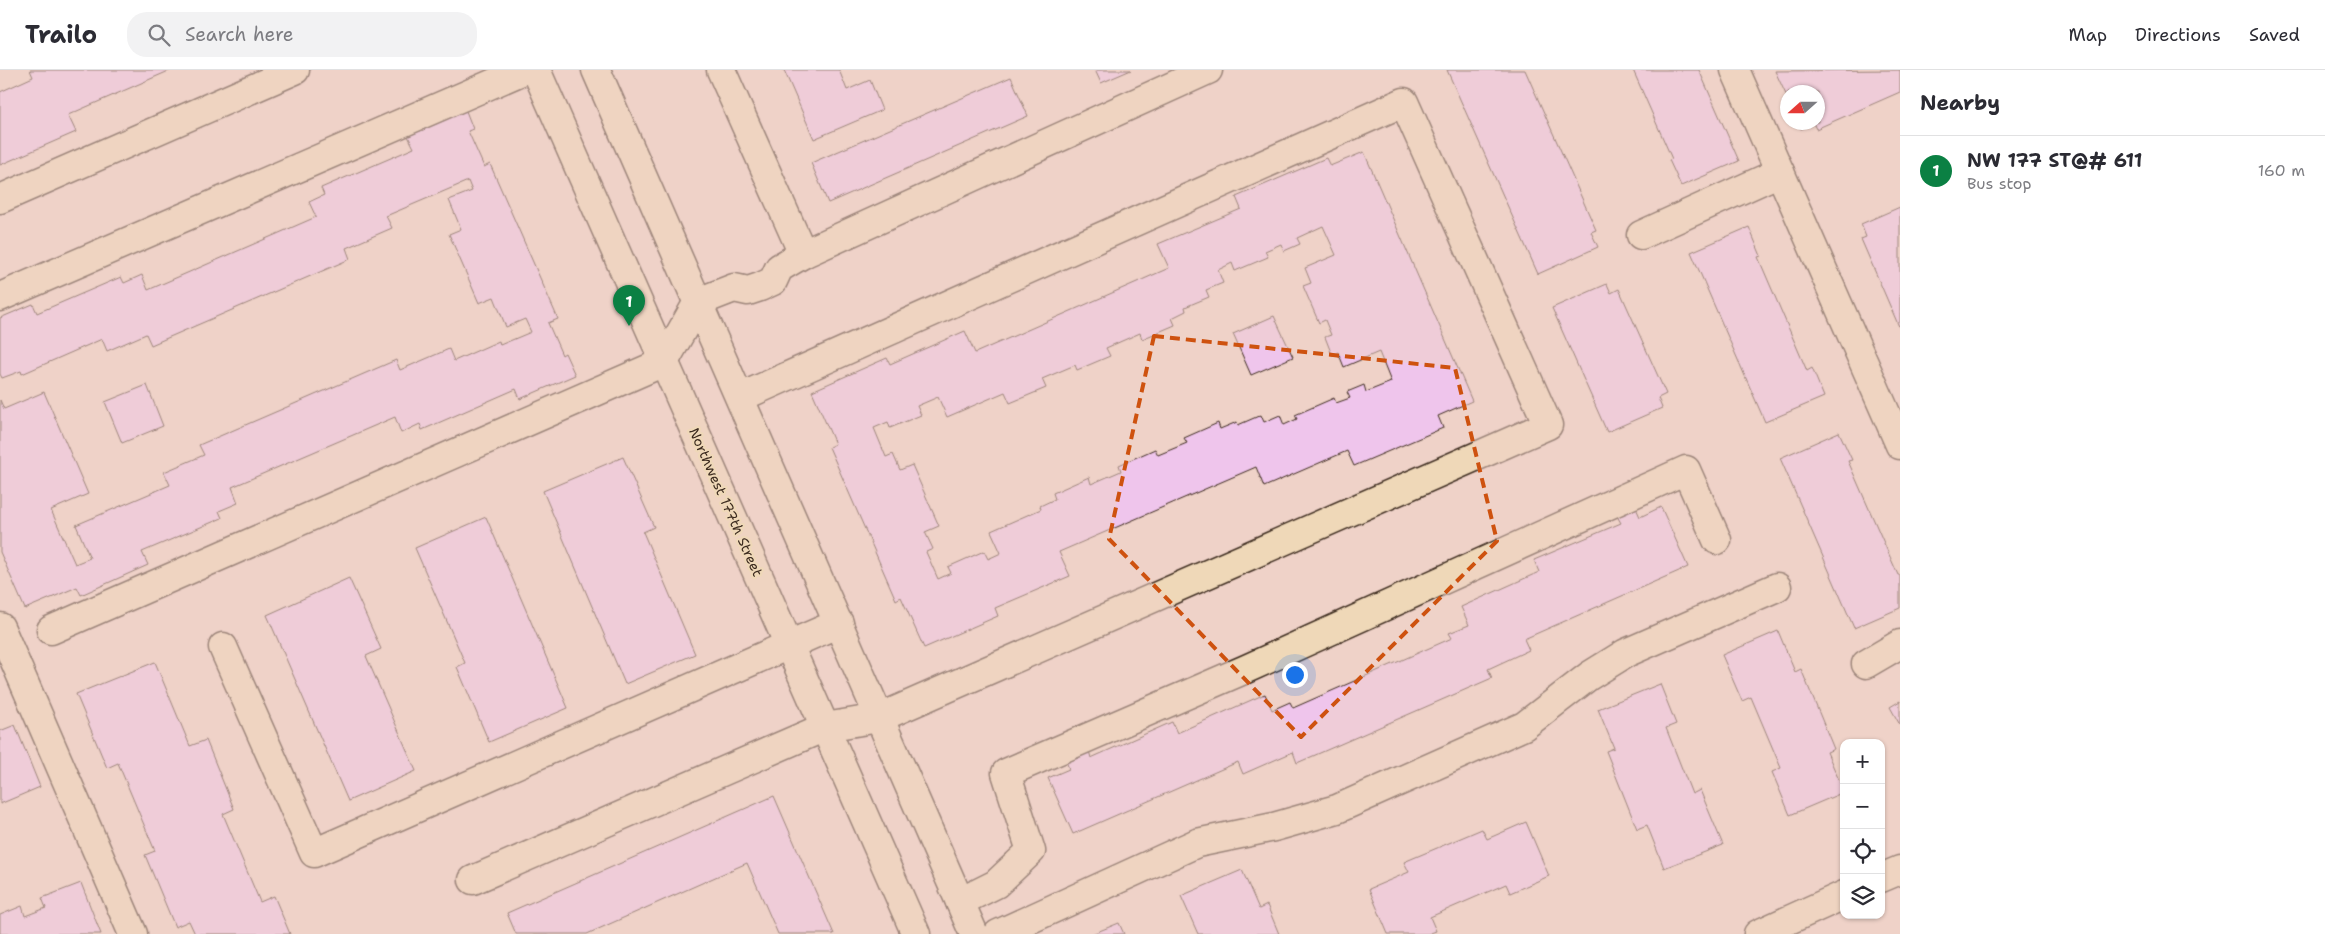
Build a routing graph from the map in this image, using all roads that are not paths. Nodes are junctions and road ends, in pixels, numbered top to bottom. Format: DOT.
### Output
graph roads {
  1 [pos="295,70"];
  2 [pos="524,70"];
  3 [pos="536,70"];
  4 [pos="596,70"];
  5 [pos="721,70"];
  6 [pos="1208,70"];
  7 [pos="1735,70"];
  8 [pos="1780,172"];
  9 [pos="0,199"];
  10 [pos="1641,235"];
  11 [pos="803,254"];
  12 [pos="0,297"];
  13 [pos="698,302"];
  14 [pos="664,362"];
  15 [pos="741,397"];
  16 [pos="1900,445"];
  17 [pos="1717,540"];
  18 [pos="1777,587"];
  19 [pos="839,623"];
  20 [pos="0,627"];
  21 [pos="51,630"];
  22 [pos="1900,644"];
  23 [pos="788,645"];
  24 [pos="222,647"];
  25 [pos="1866,664"];
  26 [pos="879,718"];
  27 [pos="825,727"];
  28 [pos="1900,870"];
  29 [pos="1885,876"];
  30 [pos="473,880"];
  31 [pos="1840,897"];
  32 [pos="960,902"];
  33 [pos="133,934"];
  34 [pos="916,934"];
  35 [pos="974,934"];
  36 [pos="998,934"];
  37 [pos="1758,934"];
  1 -- 9 [label="street"];
  2 -- 12 [label="street"];
  3 -- 14 [label="street, Northwest 177th Street"];
  4 -- 13 [label="street"];
  5 -- 11 [label="street"];
  6 -- 11 [label="street"];
  7 -- 8 [label="street"];
  8 -- 10 [label="street"];
  8 -- 16 [label="street"];
  11 -- 13 [label="street"];
  13 -- 14 [label="street"];
  13 -- 15 [label="street"];
  14 -- 21 [label="street"];
  14 -- 23 [label="street, Northwest 177th Street"];
  15 -- 19 [label="street"];
  15 -- 26 [label="street"];
  17 -- 32 [label="street"];
  18 -- 36 [label="street"];
  19 -- 23 [label="street"];
  19 -- 26 [label="street"];
  20 -- 33 [label="street"];
  22 -- 25 [label="street"];
  23 -- 24 [label="street"];
  23 -- 27 [label="street, Northwest 177th Street"];
  26 -- 27 [label="street"];
  26 -- 32 [label="street"];
  27 -- 30 [label="street"];
  27 -- 34 [label="street, Northwest 177th Street"];
  28 -- 29 [label="street"];
  31 -- 37 [label="street"];
  32 -- 35 [label="street"];
}
